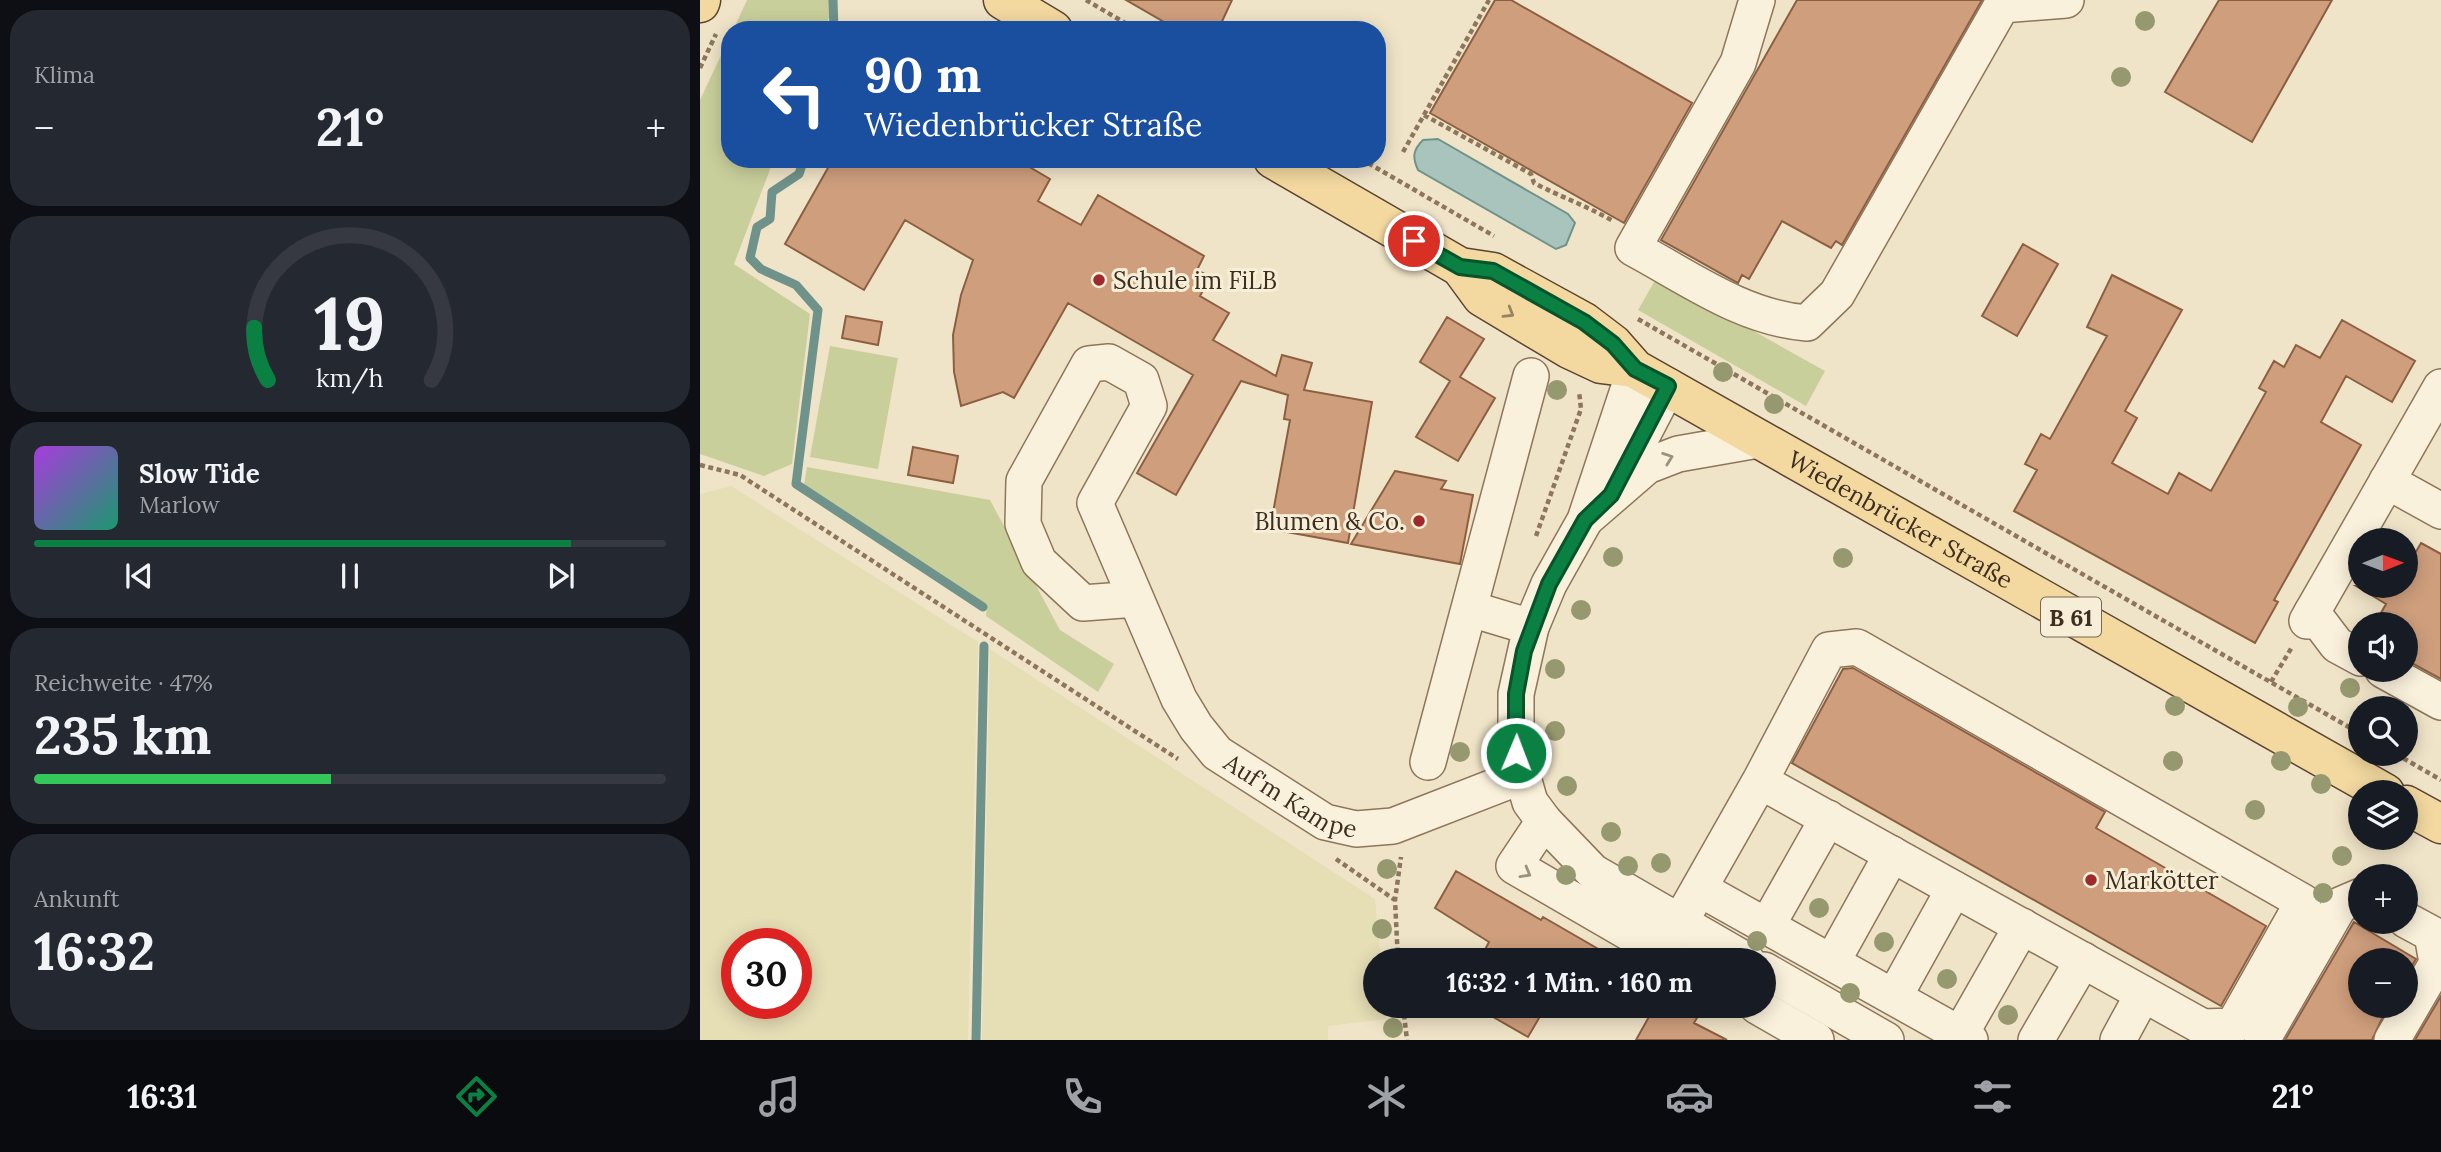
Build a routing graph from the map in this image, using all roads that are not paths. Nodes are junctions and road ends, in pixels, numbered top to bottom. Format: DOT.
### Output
graph roads {
  1 [pos="1003,0"];
  2 [pos="1757,0"];
  3 [pos="2065,1"];
  4 [pos="1038,21"];
  5 [pos="1289,168"];
  6 [pos="1635,369"];
  7 [pos="1531,376"];
  8 [pos="1668,386"];
  9 [pos="2441,387"];
  10 [pos="1758,440"];
  11 [pos="2387,481"];
  12 [pos="1611,495"];
  13 [pos="2441,511"];
  14 [pos="1585,520"];
  15 [pos="1138,605"];
  16 [pos="1471,609"];
  17 [pos="1531,627"];
  18 [pos="2348,651"];
  19 [pos="2405,682"];
  20 [pos="2441,702"];
  21 [pos="1428,762"];
  22 [pos="1522,776"];
  23 [pos="1760,780"];
  24 [pos="2362,780"];
  25 [pos="2418,812"];
  26 [pos="1828,818"];
  27 [pos="1544,821"];
  28 [pos="2441,824"];
  29 [pos="1892,854"];
  30 [pos="1700,889"];
  31 [pos="1954,889"];
  32 [pos="2348,902"];
  33 [pos="1679,922"];
  34 [pos="1767,926"];
  35 [pos="2022,926"];
  36 [pos="2418,926"];
  37 [pos="1656,948"];
  38 [pos="1724,948"];
  39 [pos="2083,960"];
  40 [pos="1832,962"];
  41 [pos="1776,977"];
  42 [pos="2143,994"];
  43 [pos="1894,997"];
  44 [pos="2441,998"];
  45 [pos="1776,1017"];
  46 [pos="2199,1033"];
  47 [pos="1963,1038"];
  48 [pos="1816,1040"];
  49 [pos="1886,1040"];
  50 [pos="2036,1040"];
  51 [pos="2118,1040"];
  52 [pos="2262,1040"];
  53 [pos="2392,1040"];
  54 [pos="2417,1040"];
  1 -- 4 [label="main road"];
  2 -- 3 [label="street"];
  5 -- 6 [label="main road, Wiedenbrücker Straße / B 61"];
  6 -- 8 [label="main road, Wiedenbrücker Straße / B 61"];
  6 -- 14 [label="street"];
  7 -- 16 [label="street"];
  8 -- 10 [label="main road, Wiedenbrücker Straße / B 61"];
  8 -- 12 [label="street"];
  9 -- 11 [label="street"];
  12 -- 10 [label="street, one-way"];
  10 -- 24 [label="main road, Wiedenbrücker Straße / B 61"];
  11 -- 13 [label="street"];
  11 -- 18 [label="street"];
  12 -- 14 [label="street"];
  14 -- 17 [label="street"];
  15 -- 15 [label="street, Auf'm Kampe"];
  15 -- 22 [label="street, Auf'm Kampe"];
  16 -- 17 [label="street"];
  16 -- 21 [label="street"];
  17 -- 22 [label="street"];
  19 -- 20 [label="street"];
  22 -- 27 [label="street"];
  23 -- 26 [label="street"];
  23 -- 30 [label="street"];
  23 -- 46 [label="street"];
  25 -- 28 [label="main road"];
  26 -- 29 [label="street"];
  26 -- 34 [label="street"];
  27 -- 33 [label="street"];
  27 -- 37 [label="street, one-way"];
  29 -- 31 [label="street"];
  29 -- 40 [label="street"];
  30 -- 33 [label="street"];
  30 -- 34 [label="street"];
  31 -- 35 [label="street"];
  31 -- 43 [label="street"];
  32 -- 52 [label="street"];
  33 -- 38 [label="street"];
  34 -- 40 [label="street"];
  35 -- 39 [label="street"];
  35 -- 47 [label="street"];
  36 -- 53 [label="street"];
  39 -- 42 [label="street"];
  39 -- 50 [label="street"];
  40 -- 43 [label="street"];
  41 -- 49 [label="street"];
  42 -- 46 [label="street"];
  42 -- 51 [label="street"];
  43 -- 47 [label="street"];
  44 -- 54 [label="street"];
  45 -- 48 [label="street"];
}
